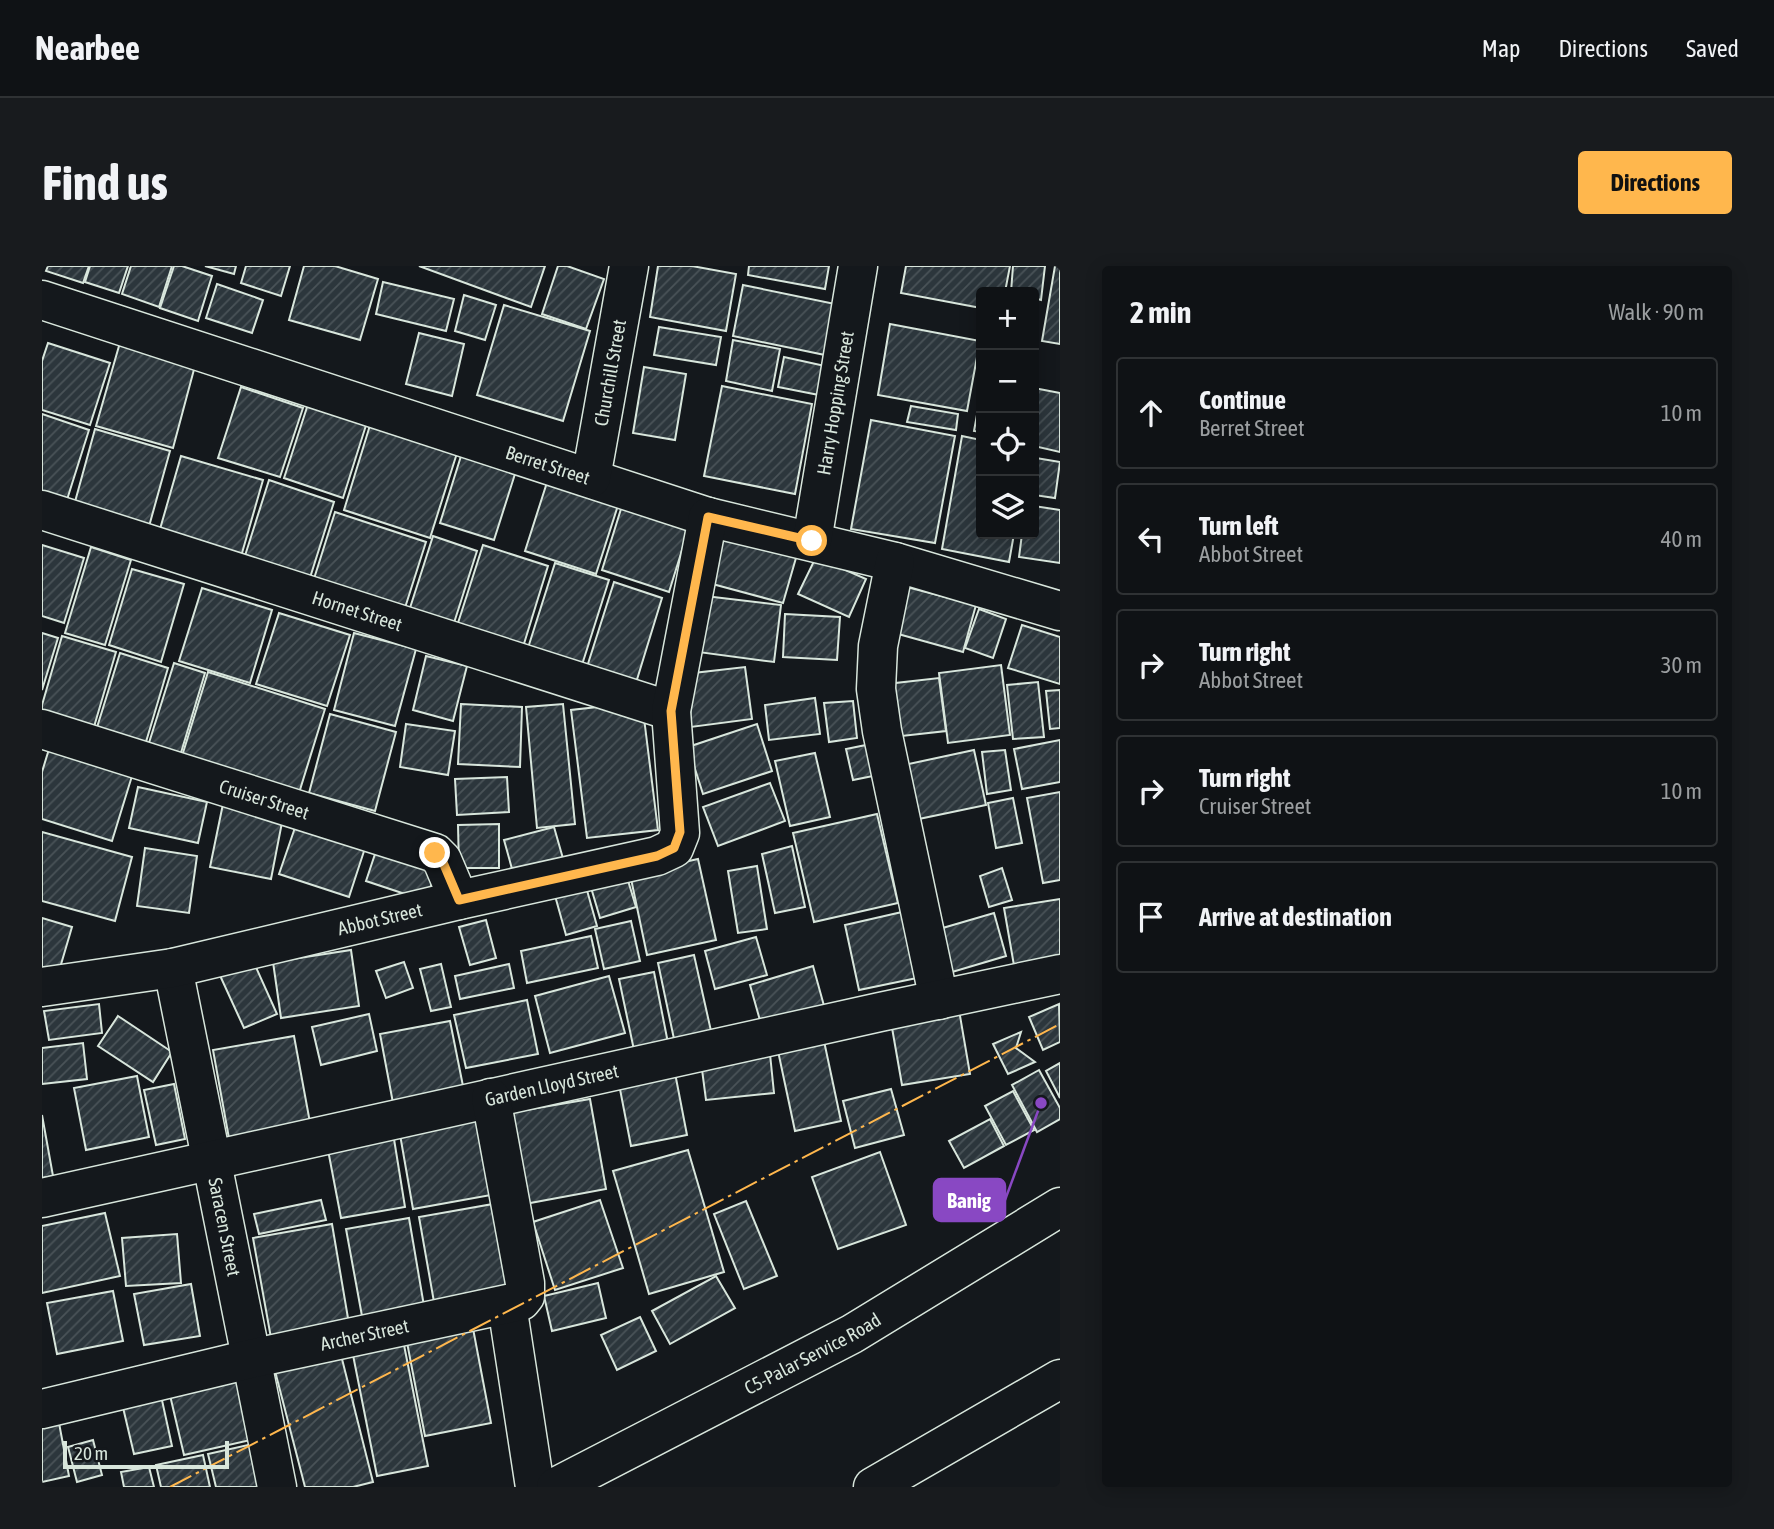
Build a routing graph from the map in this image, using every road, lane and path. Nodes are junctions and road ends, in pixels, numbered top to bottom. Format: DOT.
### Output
graph roads {
  1 [pos="858,266"];
  2 [pos="622,268"];
  3 [pos="42,300"];
  4 [pos="591,478"];
  5 [pos="42,510"];
  6 [pos="708,517"];
  7 [pos="812,541"];
  8 [pos="895,562"];
  9 [pos="1060,611"];
  10 [pos="671,711"];
  11 [pos="42,729"];
  12 [pos="459,900"];
  13 [pos="173,968"];
  14 [pos="1060,974"];
  15 [pos="42,987"];
  16 [pos="939,1000"];
  17 [pos="491,1098"];
  18 [pos="211,1161"];
  19 [pos="42,1198"];
  20 [pos="1060,1207"];
  21 [pos="507,1305"];
  22 [pos="250,1359"];
  23 [pos="1060,1379"];
  24 [pos="42,1409"];
  25 [pos="277,1487"];
  26 [pos="535,1487"];
  27 [pos="556,1487"];
  28 [pos="873,1487"];
  1 -- 7 [label="street, Harry Hopping Street"];
  2 -- 4 [label="street, Churchill Street"];
  3 -- 4 [label="street, Berret Street"];
  4 -- 6 [label="street, Berret Street"];
  5 -- 10 [label="street, Hornet Street"];
  6 -- 7 [label="street, Berret Street"];
  6 -- 10 [label="street, Abbot Street"];
  7 -- 8 [label="street, Berret Street"];
  8 -- 9 [label="street, Berret Street"];
  8 -- 16 [label="street"];
  10 -- 12 [label="street, Abbot Street"];
  11 -- 12 [label="street, Cruiser Street"];
  12 -- 13 [label="street, Abbot Street"];
  13 -- 15 [label="street, Abbot Street"];
  13 -- 18 [label="street, Saracen Street"];
  14 -- 16 [label="street, Garden Lloyd Street"];
  16 -- 17 [label="street, Garden Lloyd Street"];
  17 -- 18 [label="street, Garden Lloyd Street"];
  17 -- 21 [label="street"];
  18 -- 19 [label="street, Garden Lloyd Street"];
  18 -- 22 [label="street, Saracen Street"];
  20 -- 27 [label="street, C5-Palar Service Road"];
  21 -- 22 [label="street, Archer Street"];
  21 -- 26 [label="street"];
  22 -- 24 [label="street, Archer Street"];
  22 -- 25 [label="street, Saracen Street"];
  23 -- 28 [label="street"];
}
